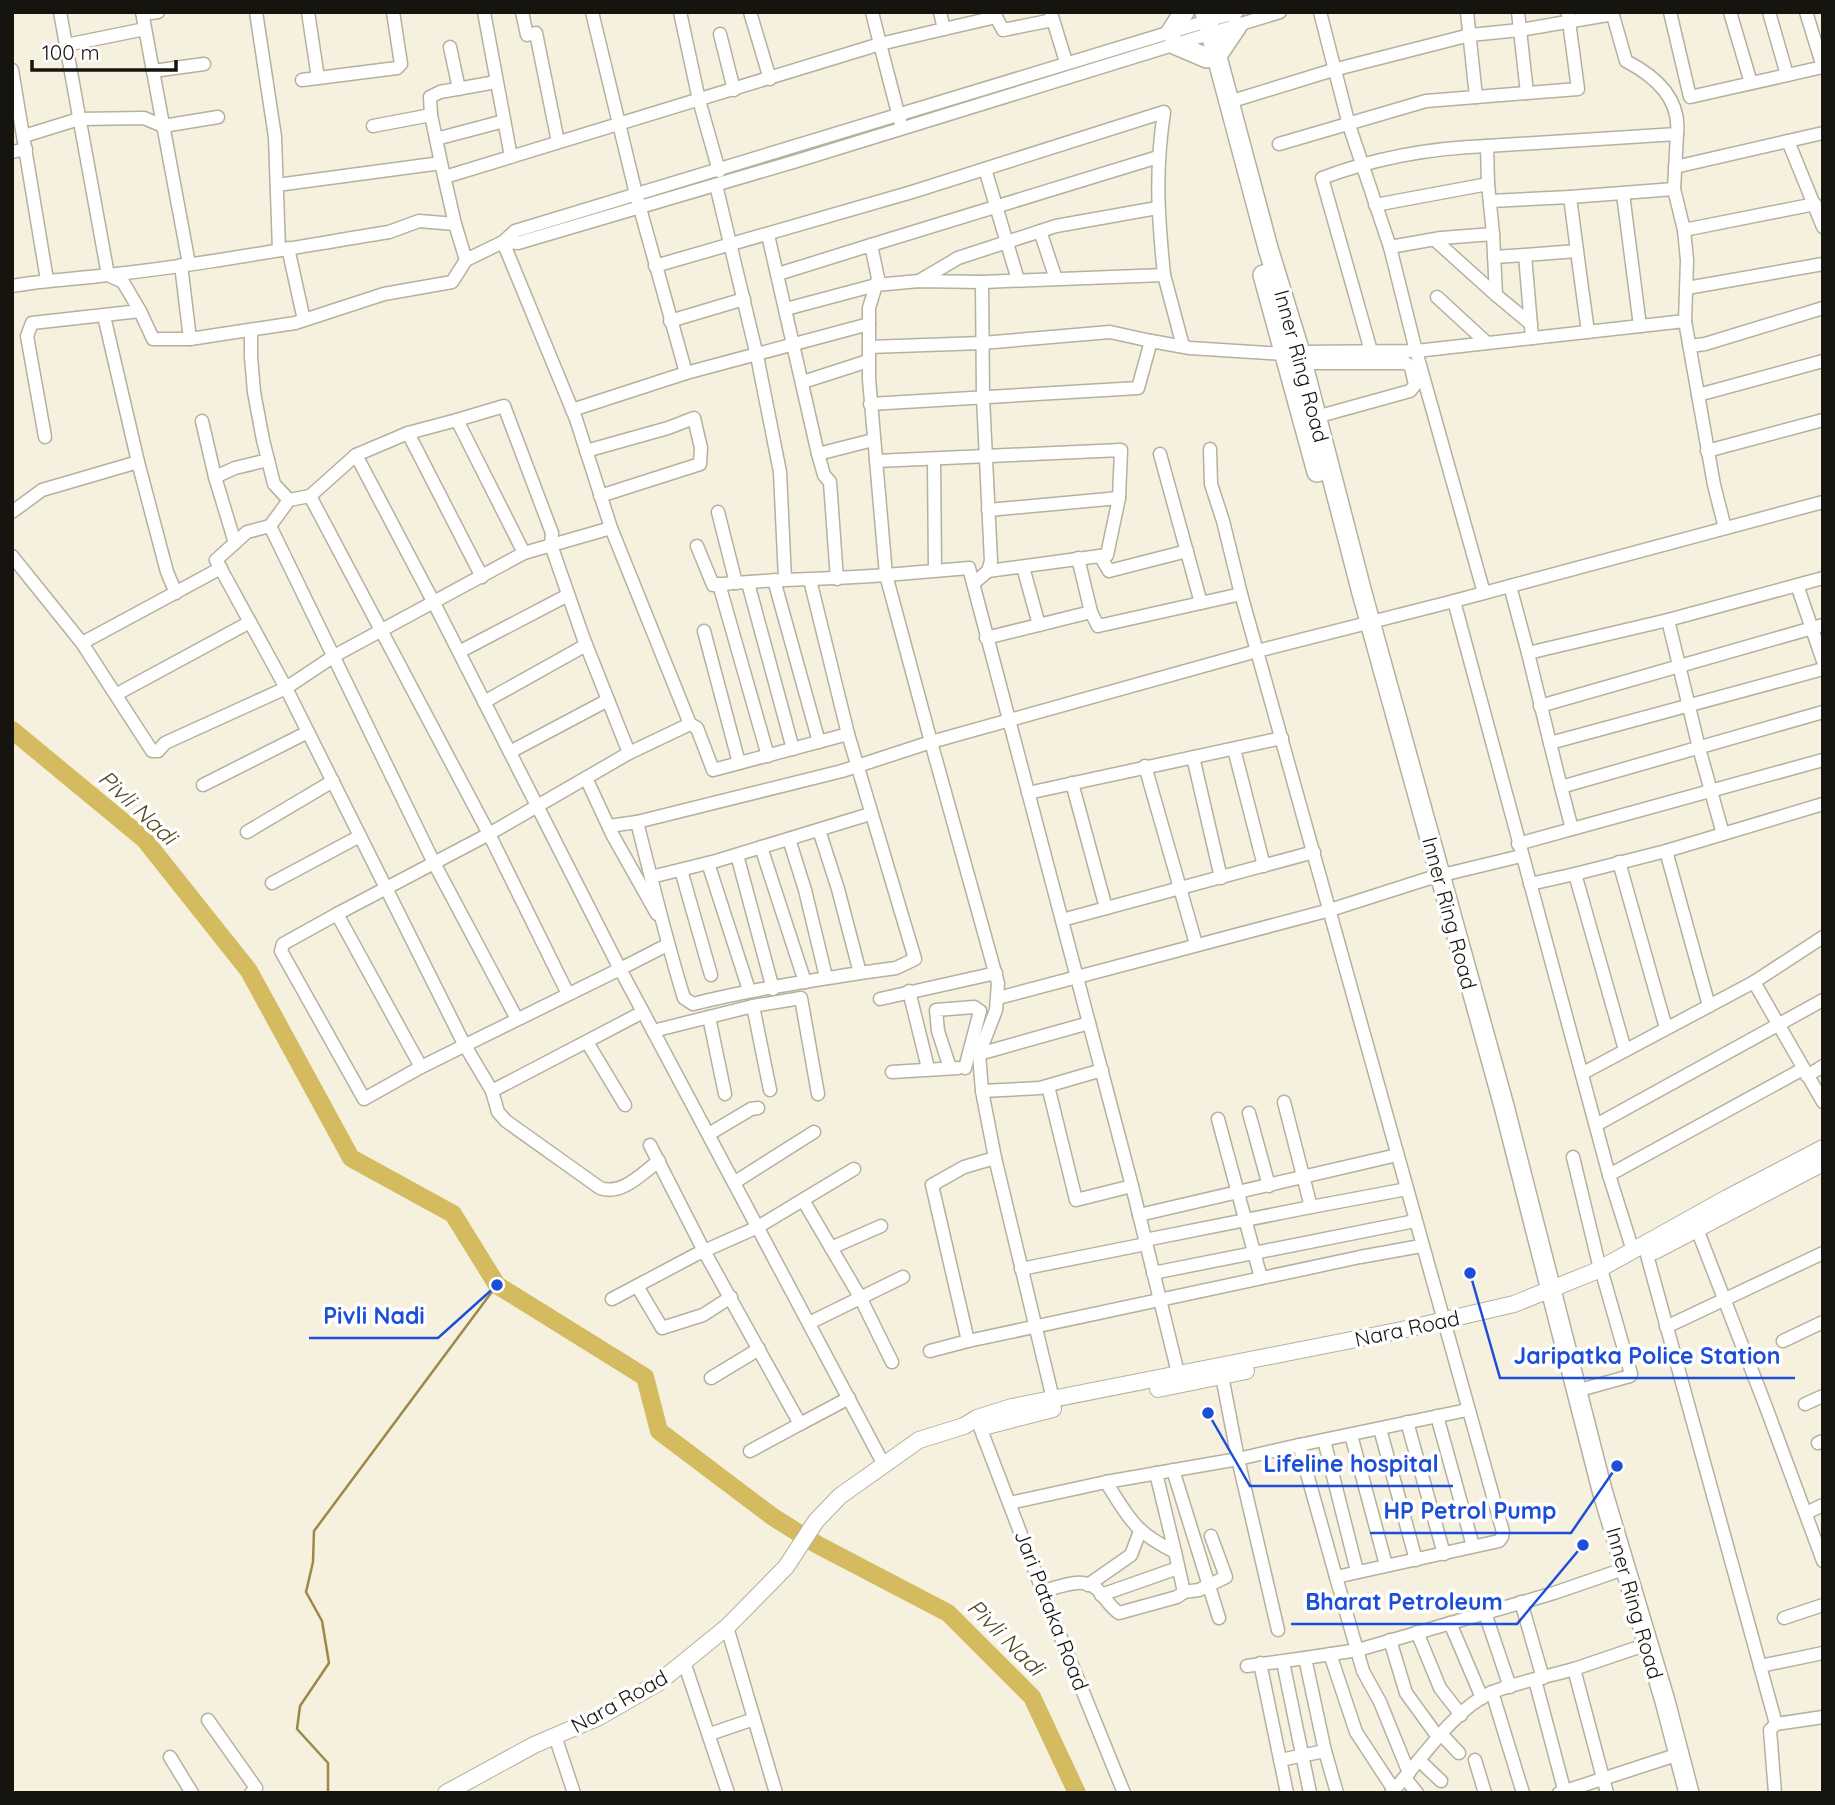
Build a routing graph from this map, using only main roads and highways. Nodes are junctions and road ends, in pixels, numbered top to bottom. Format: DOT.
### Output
graph roads {
  1 [pos="1234,16"];
  2 [pos="1200,22"];
  3 [pos="1211,57"];
  4 [pos="1295,356"];
  5 [pos="1364,623"];
  6 [pos="1823,1148"];
  7 [pos="1823,1163"];
  8 [pos="1640,1253"];
  9 [pos="1547,1296"];
  10 [pos="1444,1326"];
  11 [pos="1180,1379"];
  12 [pos="974,1424"];
  13 [pos="446,1793"];
  14 [pos="1679,1793"];
  15 [pos="1689,1793"];
  1 -- 3 [label="highway"];
  2 -- 3 [label="highway, Inner Ring Road"];
  2 -- 3 [label="highway"];
  3 -- 4 [label="highway, Inner Ring Road"];
  3 -- 4 [label="highway, Inner Ring Road"];
  4 -- 5 [label="highway, Inner Ring Road"];
  4 -- 5 [label="highway, Inner Ring Road"];
  5 -- 9 [label="highway, Inner Ring Road"];
  6 -- 8 [label="main road, Nara Road"];
  7 -- 8 [label="main road, Nara Road"];
  8 -- 9 [label="main road, Nara Road"];
  9 -- 10 [label="main road, Nara Road"];
  9 -- 14 [label="highway, Inner Ring Road"];
  9 -- 15 [label="highway, Inner Ring Road"];
  10 -- 11 [label="main road, Nara Road"];
  10 -- 11 [label="main road, Nara Road"];
  11 -- 12 [label="main road, Nara Road"];
  11 -- 12 [label="main road, Nara Road"];
  12 -- 13 [label="main road, Nara Road"];
}
